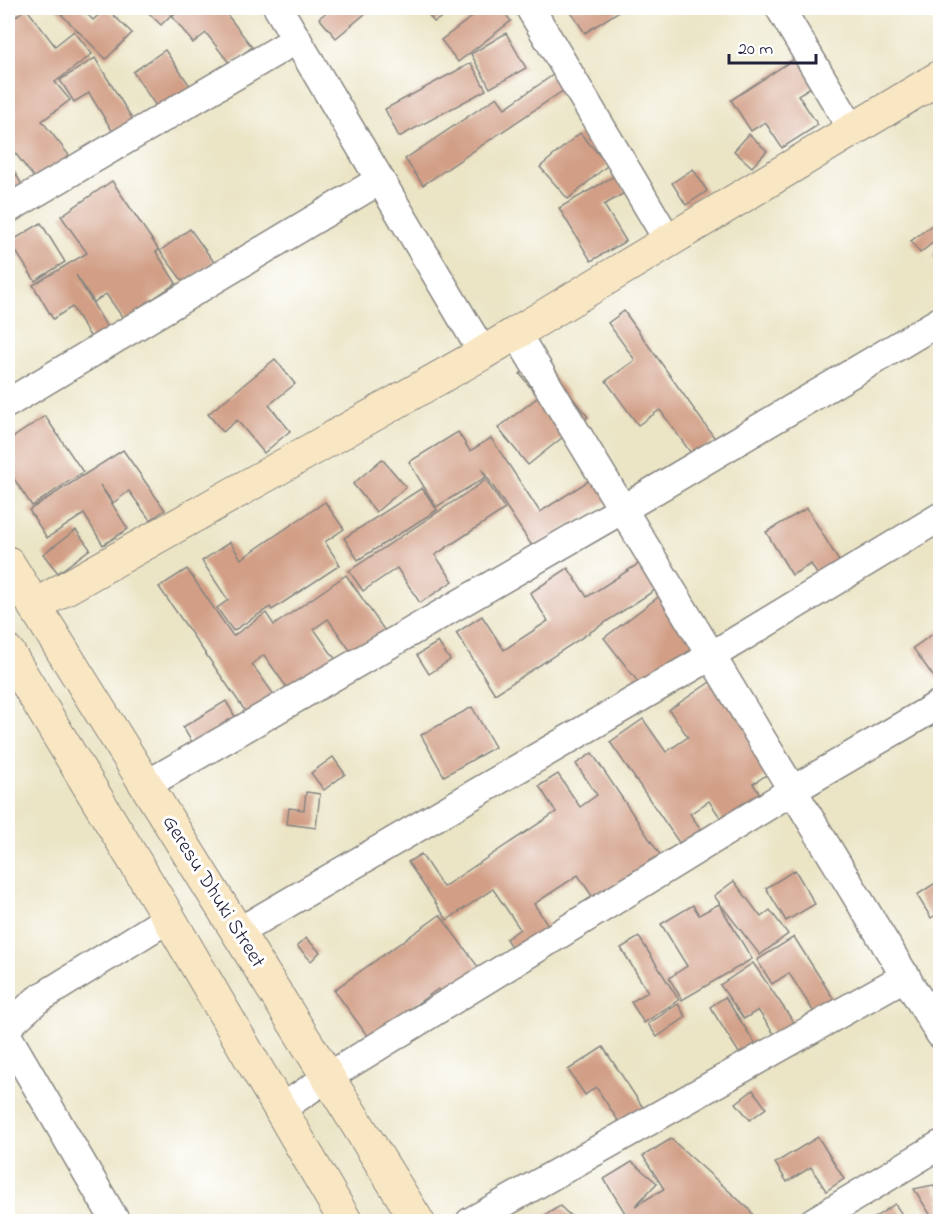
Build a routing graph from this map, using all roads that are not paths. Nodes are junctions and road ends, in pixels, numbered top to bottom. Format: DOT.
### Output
graph roads {
  1 [pos="278,8"];
  2 [pos="530,8"];
  3 [pos="780,8"];
  4 [pos="297,39"];
  5 [pos="940,77"];
  6 [pos="852,130"];
  7 [pos="380,180"];
  8 [pos="8,210"];
  9 [pos="668,240"];
  10 [pos="940,321"];
  11 [pos="516,333"];
  12 [pos="483,353"];
  13 [pos="8,403"];
  14 [pos="623,509"];
  15 [pos="940,517"];
  16 [pos="8,563"];
  17 [pos="34,606"];
  18 [pos="8,652"];
  19 [pos="711,656"];
  20 [pos="940,704"];
  21 [pos="146,785"];
  22 [pos="793,790"];
  23 [pos="169,918"];
  24 [pos="238,932"];
  25 [pos="906,976"];
  26 [pos="8,1026"];
  27 [pos="940,1034"];
  28 [pos="8,1037"];
  29 [pos="328,1077"];
  30 [pos="282,1108"];
  31 [pos="940,1145"];
  32 [pos="116,1221"];
  33 [pos="346,1221"];
  34 [pos="418,1221"];
  35 [pos="470,1221"];
  36 [pos="813,1221"];
  1 -- 4 [label="street"];
  2 -- 9 [label="street"];
  3 -- 6 [label="street"];
  4 -- 7 [label="street"];
  4 -- 8 [label="street"];
  5 -- 6 [label="main road"];
  6 -- 9 [label="main road"];
  7 -- 12 [label="street"];
  7 -- 13 [label="street"];
  9 -- 11 [label="main road"];
  10 -- 14 [label="street"];
  11 -- 12 [label="main road"];
  11 -- 14 [label="street"];
  12 -- 17 [label="main road"];
  14 -- 19 [label="street"];
  14 -- 21 [label="street"];
  15 -- 19 [label="street"];
  16 -- 17 [label="main road, Geresu Dhuki Street"];
  17 -- 21 [label="main road, Geresu Dhuki Street"];
  18 -- 23 [label="main road"];
  19 -- 22 [label="street"];
  19 -- 24 [label="street"];
  20 -- 22 [label="street"];
  21 -- 24 [label="main road, Geresu Dhuki Street"];
  22 -- 25 [label="street"];
  22 -- 29 [label="street"];
  23 -- 26 [label="street"];
  23 -- 30 [label="main road"];
  24 -- 29 [label="main road, Geresu Dhuki Street"];
  25 -- 27 [label="street"];
  25 -- 35 [label="street"];
  28 -- 32 [label="street"];
  29 -- 30 [label="street"];
  29 -- 34 [label="main road, Geresu Dhuki Street"];
  30 -- 33 [label="main road"];
  31 -- 36 [label="street"];
}
